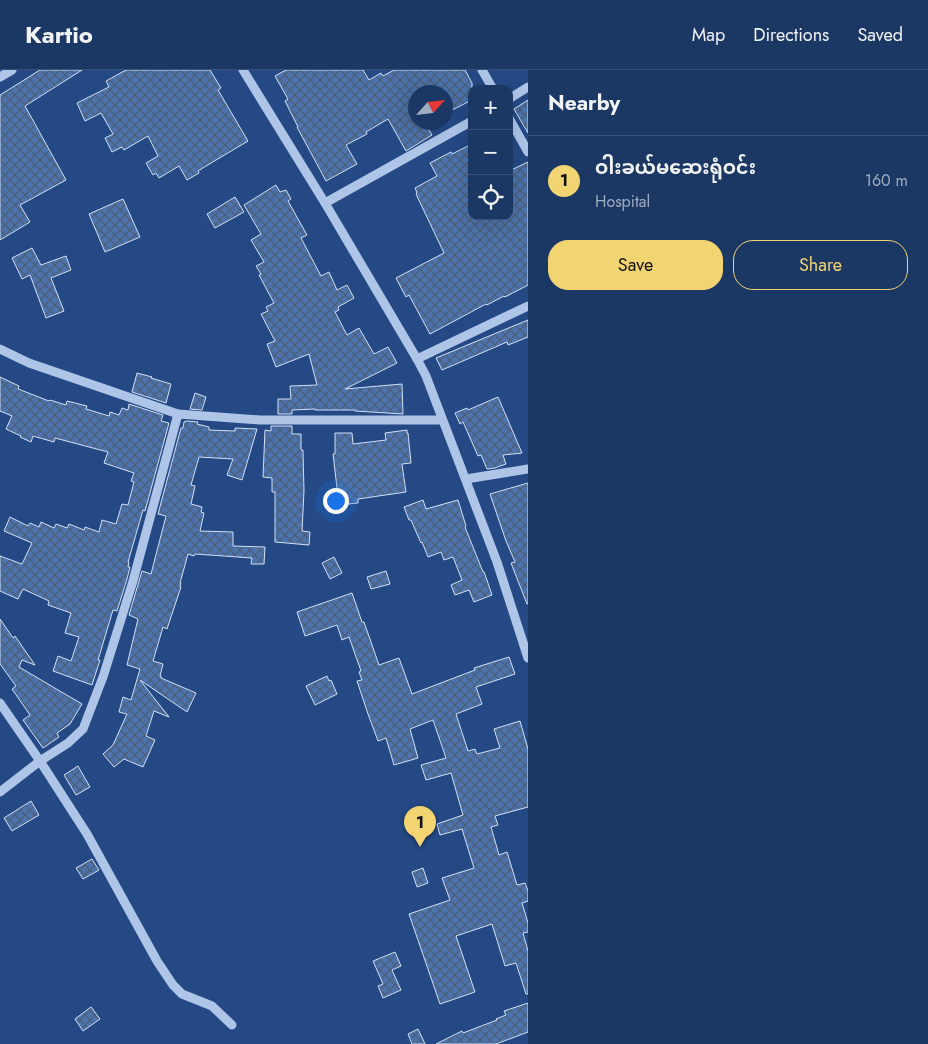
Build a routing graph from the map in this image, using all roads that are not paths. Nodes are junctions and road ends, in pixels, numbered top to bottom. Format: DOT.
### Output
graph roads {
  1 [pos="12,70"];
  2 [pos="243,70"];
  3 [pos="482,70"];
  4 [pos="0,77"];
  5 [pos="491,85"];
  6 [pos="528,87"];
  7 [pos="513,96"];
  8 [pos="468,123"];
  9 [pos="513,125"];
  10 [pos="528,152"];
  11 [pos="325,203"];
  12 [pos="528,306"];
  13 [pos="0,349"];
  14 [pos="417,359"];
  15 [pos="178,414"];
  16 [pos="442,420"];
  17 [pos="528,469"];
  18 [pos="466,479"];
  19 [pos="528,658"];
  20 [pos="0,703"];
  21 [pos="40,761"];
  22 [pos="0,792"];
  23 [pos="232,1025"];
  1 -- 4 [label="street"];
  2 -- 11 [label="street"];
  3 -- 5 [label="street"];
  6 -- 7 [label="street"];
  8 -- 11 [label="street"];
  9 -- 10 [label="street"];
  11 -- 14 [label="street"];
  12 -- 14 [label="street"];
  13 -- 15 [label="street"];
  14 -- 16 [label="street"];
  15 -- 16 [label="street"];
  15 -- 21 [label="street"];
  16 -- 18 [label="street"];
  17 -- 18 [label="street"];
  18 -- 19 [label="street"];
  20 -- 21 [label="street"];
  21 -- 22 [label="street"];
  21 -- 23 [label="street"];
}
